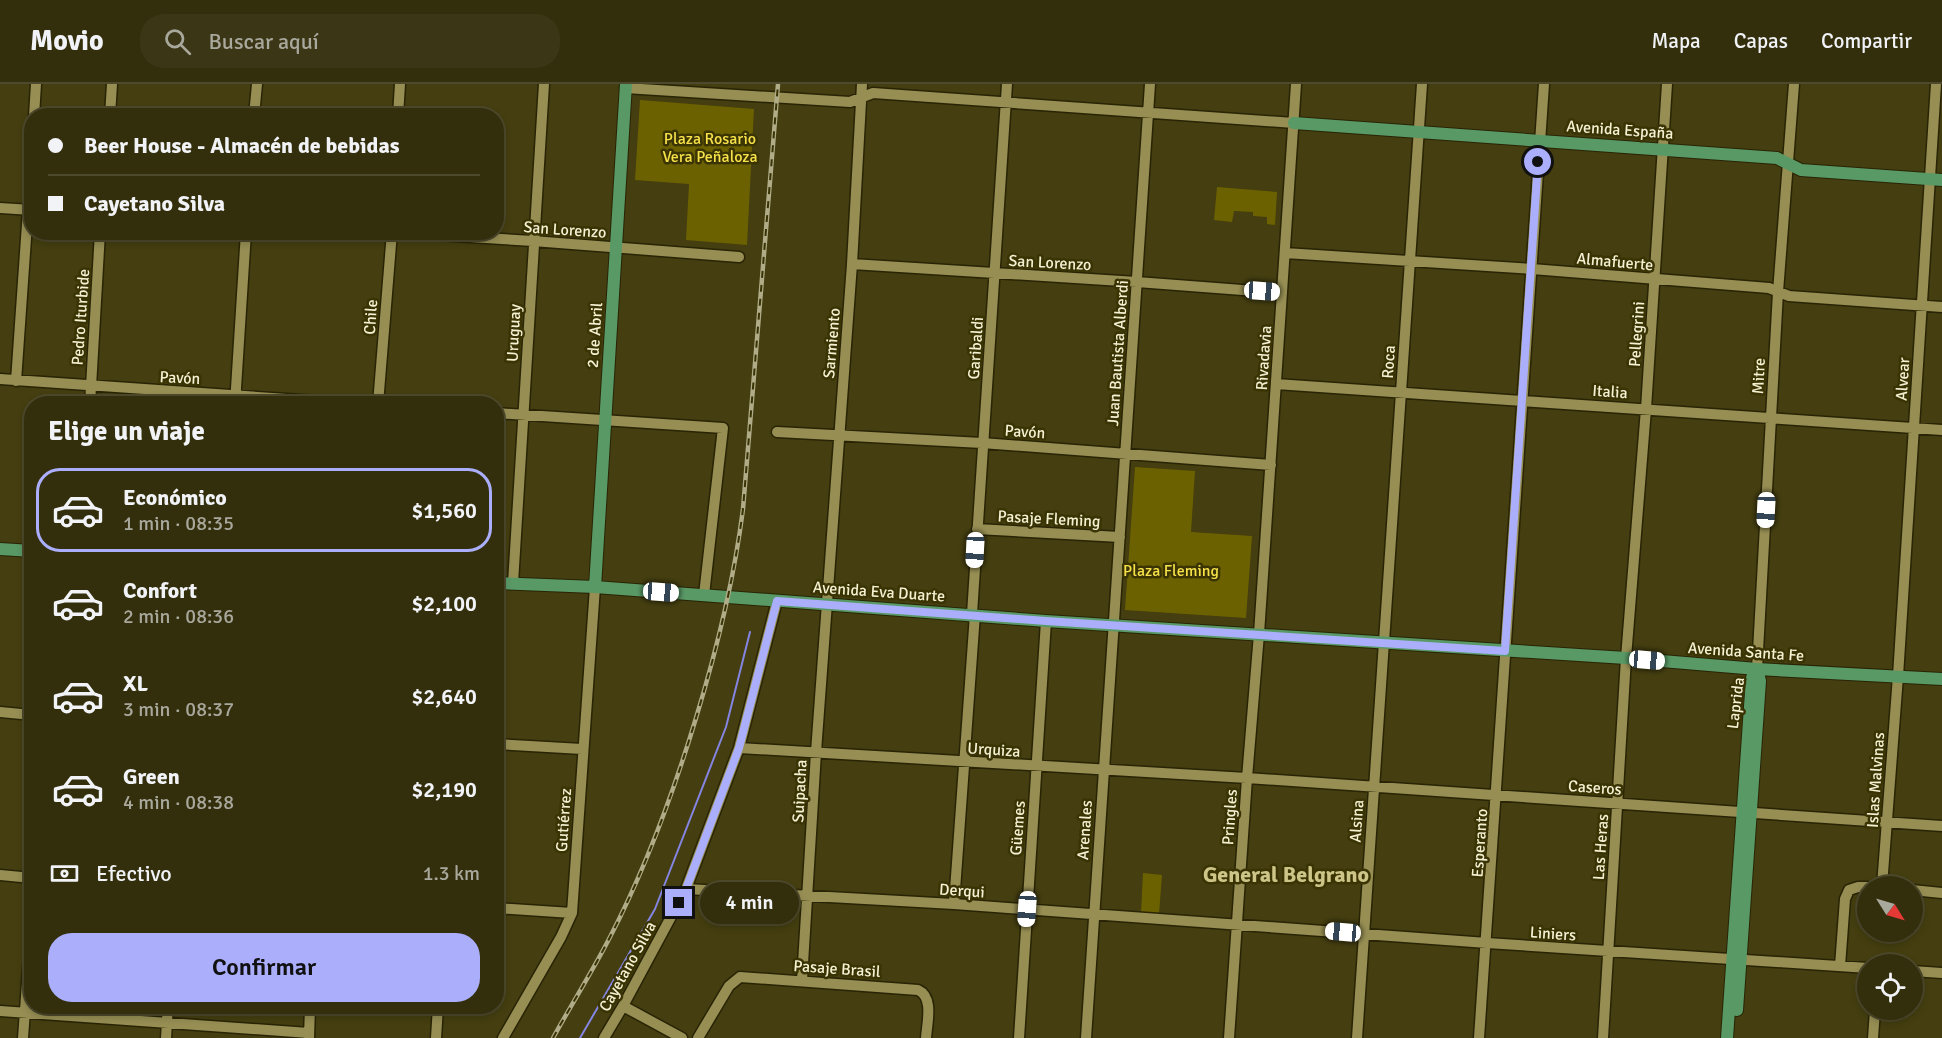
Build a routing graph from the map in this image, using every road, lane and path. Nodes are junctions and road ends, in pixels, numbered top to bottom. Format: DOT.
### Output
graph roads {
  1 [pos="36,84"];
  2 [pos="112,84"];
  3 [pos="257,84"];
  4 [pos="400,84"];
  5 [pos="544,84"];
  6 [pos="862,84"];
  7 [pos="1007,84"];
  8 [pos="1150,84"];
  9 [pos="1296,84"];
  10 [pos="1422,84"];
  11 [pos="1544,84"];
  12 [pos="1667,84"];
  13 [pos="1794,84"];
  14 [pos="1936,84"];
  15 [pos="626,86"];
  16 [pos="861,97"];
  17 [pos="1006,102"];
  18 [pos="34,108"];
  19 [pos="110,108"];
  20 [pos="256,108"];
  21 [pos="398,108"];
  22 [pos="1148,112"];
  23 [pos="1293,123"];
  24 [pos="1419,133"];
  25 [pos="1539,140"];
  26 [pos="1664,149"];
  27 [pos="1788,164"];
  28 [pos="1936,180"];
  29 [pos="0,208"];
  30 [pos="24,210"];
  31 [pos="504,239"];
  32 [pos="28,240"];
  33 [pos="100,240"];
  34 [pos="245,240"];
  35 [pos="390,240"];
  36 [pos="533,241"];
  37 [pos="616,248"];
  38 [pos="1285,253"];
  39 [pos="739,256"];
  40 [pos="1411,261"];
  41 [pos="852,264"];
  42 [pos="1532,269"];
  43 [pos="996,273"];
  44 [pos="1654,280"];
  45 [pos="1137,282"];
  46 [pos="1282,292"];
  47 [pos="1778,292"];
  48 [pos="1922,306"];
  49 [pos="1942,307"];
  50 [pos="0,380"];
  51 [pos="16,381"];
  52 [pos="1276,384"];
  53 [pos="91,386"];
  54 [pos="1401,393"];
  55 [pos="90,396"];
  56 [pos="202,396"];
  57 [pos="235,396"];
  58 [pos="379,396"];
  59 [pos="1523,400"];
  60 [pos="1646,409"];
  61 [pos="504,414"];
  62 [pos="523,415"];
  63 [pos="605,419"];
  64 [pos="1771,419"];
  65 [pos="1914,428"];
  66 [pos="1942,430"];
  67 [pos="777,432"];
  68 [pos="838,434"];
  69 [pos="982,443"];
  70 [pos="1126,453"];
  71 [pos="1271,465"];
  72 [pos="977,529"];
  73 [pos="1120,537"];
  74 [pos="0,549"];
  75 [pos="24,550"];
  76 [pos="504,583"];
  77 [pos="513,584"];
  78 [pos="595,587"];
  79 [pos="704,595"];
  80 [pos="777,601"];
  81 [pos="827,603"];
  82 [pos="973,614"];
  83 [pos="1046,621"];
  84 [pos="1114,625"];
  85 [pos="1259,634"];
  86 [pos="1383,642"];
  87 [pos="1505,651"];
  88 [pos="1626,658"];
  89 [pos="1757,669"];
  90 [pos="1899,676"];
  91 [pos="1942,679"];
  92 [pos="0,712"];
  93 [pos="24,714"];
  94 [pos="504,744"];
  95 [pos="739,748"];
  96 [pos="582,749"];
  97 [pos="816,752"];
  98 [pos="964,762"];
  99 [pos="1037,767"];
  100 [pos="1104,770"];
  101 [pos="1247,778"];
  102 [pos="1374,787"];
  103 [pos="1497,796"];
  104 [pos="1618,804"];
  105 [pos="1746,813"];
  106 [pos="1887,823"];
  107 [pos="1942,826"];
  108 [pos="0,875"];
  109 [pos="1883,876"];
  110 [pos="24,877"];
  111 [pos="1857,887"];
  112 [pos="686,889"];
  113 [pos="1923,891"];
  114 [pos="1942,892"];
  115 [pos="808,895"];
  116 [pos="954,904"];
  117 [pos="504,909"];
  118 [pos="1027,909"];
  119 [pos="572,914"];
  120 [pos="1093,914"];
  121 [pos="1236,924"];
  122 [pos="1364,934"];
  123 [pos="1487,943"];
  124 [pos="1608,951"];
  125 [pos="1736,960"];
  126 [pos="1840,966"];
  127 [pos="1857,967"];
  128 [pos="1923,972"];
  129 [pos="1942,973"];
  130 [pos="802,980"];
  131 [pos="623,1006"];
  132 [pos="0,1011"];
  133 [pos="24,1013"];
  134 [pos="25,1014"];
  135 [pos="38,1014"];
  136 [pos="168,1014"];
  137 [pos="310,1014"];
  138 [pos="438,1014"];
  139 [pos="1874,1020"];
  140 [pos="167,1024"];
  141 [pos="309,1035"];
  142 [pos="23,1038"];
  143 [pos="166,1038"];
  144 [pos="436,1038"];
  145 [pos="503,1038"];
  146 [pos="604,1038"];
  147 [pos="682,1038"];
  148 [pos="698,1038"];
  149 [pos="926,1038"];
  150 [pos="1019,1038"];
  151 [pos="1086,1038"];
  152 [pos="1229,1038"];
  153 [pos="1357,1038"];
  154 [pos="1479,1038"];
  155 [pos="1603,1038"];
  156 [pos="1726,1038"];
  157 [pos="1735,1038"];
  158 [pos="1873,1038"];
  1 -- 18 [label="street"];
  2 -- 19 [label="street"];
  3 -- 20 [label="street"];
  4 -- 21 [label="street"];
  5 -- 36 [label="street, Uruguay"];
  6 -- 16 [label="street, Sarmiento"];
  7 -- 17 [label="street, Garibaldi"];
  8 -- 22 [label="street, Juan Bautista Alberdi"];
  9 -- 23 [label="street, Rivadavia"];
  10 -- 24 [label="street, Roca"];
  11 -- 25 [label="street, Esperanto"];
  12 -- 26 [label="street, Pellegrini"];
  13 -- 27 [label="street, Mitre"];
  14 -- 28 [label="street, Alvear"];
  15 -- 16 [label="street"];
  15 -- 37 [label="main road, 2 de Abril"];
  16 -- 17 [label="street"];
  16 -- 41 [label="street, Sarmiento"];
  17 -- 22 [label="street"];
  17 -- 43 [label="street, Garibaldi"];
  22 -- 23 [label="street"];
  22 -- 45 [label="street, Juan Bautista Alberdi"];
  23 -- 24 [label="main road, Avenida España"];
  23 -- 38 [label="street, Rivadavia"];
  24 -- 25 [label="main road, Avenida España"];
  24 -- 40 [label="street, Roca"];
  25 -- 26 [label="main road, Avenida España"];
  25 -- 42 [label="street, Esperanto"];
  26 -- 27 [label="main road, Avenida España"];
  26 -- 44 [label="street, Pellegrini"];
  27 -- 28 [label="main road, Avenida España"];
  27 -- 47 [label="street, Mitre"];
  28 -- 48 [label="street, Alvear"];
  29 -- 30 [label="street"];
  31 -- 36 [label="street, San Lorenzo"];
  32 -- 51 [label="street"];
  33 -- 53 [label="street, Pedro Iturbide"];
  34 -- 57 [label="street"];
  35 -- 58 [label="street, Chile"];
  36 -- 37 [label="street, San Lorenzo"];
  36 -- 62 [label="street, Uruguay"];
  37 -- 39 [label="street, San Lorenzo"];
  37 -- 63 [label="main road, 2 de Abril"];
  38 -- 40 [label="street, Almafuerte"];
  38 -- 46 [label="street, Rivadavia"];
  40 -- 42 [label="street, Almafuerte"];
  40 -- 54 [label="street, Roca"];
  41 -- 43 [label="street, San Lorenzo"];
  41 -- 68 [label="street, Sarmiento"];
  42 -- 44 [label="street, Almafuerte"];
  42 -- 59 [label="street, Esperanto"];
  43 -- 45 [label="street, San Lorenzo"];
  43 -- 69 [label="street, Garibaldi"];
  44 -- 47 [label="street, Almafuerte"];
  44 -- 60 [label="street, Pellegrini"];
  45 -- 46 [label="street, San Lorenzo"];
  45 -- 70 [label="street, Juan Bautista Alberdi"];
  46 -- 52 [label="street, Rivadavia"];
  47 -- 48 [label="street, Almafuerte"];
  47 -- 64 [label="street, Mitre"];
  48 -- 49 [label="street, Almafuerte"];
  48 -- 65 [label="street, Alvear"];
  50 -- 51 [label="street, Pavón"];
  51 -- 53 [label="street, Pavón"];
  52 -- 54 [label="street, Italia"];
  52 -- 71 [label="street, Rivadavia"];
  53 -- 55 [label="street, Pedro Iturbide"];
  53 -- 56 [label="street, Pavón"];
  54 -- 59 [label="street, Italia"];
  54 -- 86 [label="street, Roca"];
  59 -- 60 [label="street, Italia"];
  59 -- 87 [label="street, Esperanto"];
  60 -- 64 [label="street, Italia"];
  60 -- 88 [label="street, Pellegrini"];
  61 -- 62 [label="street"];
  62 -- 63 [label="street"];
  62 -- 77 [label="street, Uruguay"];
  63 -- 78 [label="main road, 2 de Abril"];
  63 -- 79 [label="street"];
  64 -- 65 [label="street, Italia"];
  64 -- 89 [label="street, Mitre"];
  65 -- 66 [label="street, Italia"];
  65 -- 90 [label="street, Alvear"];
  67 -- 68 [label="street, Pavón"];
  68 -- 69 [label="street, Pavón"];
  68 -- 81 [label="street, Sarmiento"];
  69 -- 70 [label="street, Pavón"];
  69 -- 72 [label="street, Garibaldi"];
  70 -- 71 [label="street, Pavón"];
  70 -- 73 [label="street, Juan Bautista Alberdi"];
  71 -- 85 [label="street, Rivadavia"];
  72 -- 73 [label="street, Pasaje Fleming"];
  72 -- 82 [label="street, Garibaldi"];
  73 -- 84 [label="street, Juan Bautista Alberdi"];
  74 -- 75 [label="main road"];
  76 -- 77 [label="main road, Avenida Eva Duarte"];
  77 -- 78 [label="main road, Avenida Eva Duarte"];
  78 -- 79 [label="main road, Avenida Eva Duarte"];
  78 -- 96 [label="street, Gutiérrez"];
  79 -- 80 [label="main road, Avenida Eva Duarte"];
  80 -- 81 [label="main road, Avenida Eva Duarte"];
  80 -- 95 [label="street, Cayetano Silva"];
  81 -- 82 [label="main road, Avenida Eva Duarte"];
  81 -- 97 [label="street, Suipacha"];
  82 -- 83 [label="main road, Avenida Eva Duarte"];
  82 -- 98 [label="street, Garibaldi"];
  83 -- 84 [label="main road, Avenida Eva Duarte"];
  83 -- 99 [label="street, Güemes"];
  84 -- 85 [label="main road, Avenida Eva Duarte"];
  84 -- 100 [label="street, Arenales"];
  85 -- 86 [label="main road, Avenida Santa Fe"];
  85 -- 101 [label="street, Pringles"];
  86 -- 87 [label="main road, Avenida Santa Fe"];
  86 -- 102 [label="street, Alsina"];
  87 -- 88 [label="main road, Avenida Santa Fe"];
  87 -- 103 [label="street, Esperanto"];
  88 -- 89 [label="main road, Avenida Santa Fe"];
  88 -- 104 [label="street, Las Heras"];
  89 -- 90 [label="main road, Avenida Santa Fe"];
  89 -- 105 [label="main road, Laprida"];
  90 -- 91 [label="main road, Avenida Santa Fe"];
  90 -- 106 [label="street, Islas Malvinas"];
  92 -- 93 [label="street"];
  94 -- 96 [label="street"];
  95 -- 97 [label="street, Urquiza"];
  95 -- 112 [label="street, Cayetano Silva"];
  96 -- 119 [label="street, Gutiérrez"];
  97 -- 98 [label="street, Urquiza"];
  97 -- 115 [label="street, Suipacha"];
  98 -- 99 [label="street, Urquiza"];
  98 -- 116 [label="street, Garibaldi"];
  99 -- 100 [label="street, Urquiza"];
  99 -- 118 [label="street, Güemes"];
  100 -- 101 [label="street, Urquiza"];
  100 -- 120 [label="street, Arenales"];
  101 -- 102 [label="street, Caseros"];
  101 -- 121 [label="street, Pringles"];
  102 -- 103 [label="street, Caseros"];
  102 -- 122 [label="street, Alsina"];
  103 -- 104 [label="street, Caseros"];
  103 -- 123 [label="street, Esperanto"];
  104 -- 105 [label="street, Caseros"];
  104 -- 124 [label="street, Las Heras"];
  105 -- 106 [label="street, Caseros"];
  105 -- 125 [label="main road, Laprida"];
  106 -- 107 [label="street, Caseros"];
  106 -- 109 [label="street, Islas Malvinas"];
  108 -- 110 [label="street"];
  111 -- 126 [label="street"];
  112 -- 115 [label="street, Derqui"];
  112 -- 131 [label="street, Cayetano Silva"];
  113 -- 114 [label="street"];
  115 -- 116 [label="street, Derqui"];
  115 -- 130 [label="street, Suipacha"];
  116 -- 118 [label="street, Derqui"];
  117 -- 119 [label="street"];
  118 -- 120 [label="street, Derqui"];
  118 -- 150 [label="street, Güemes"];
  119 -- 145 [label="street, Gutiérrez"];
  120 -- 121 [label="street, Derqui"];
  120 -- 151 [label="street, Arenales"];
  121 -- 122 [label="street, Liniers"];
  121 -- 152 [label="street, Pringles"];
  122 -- 123 [label="street, Liniers"];
  122 -- 153 [label="street, Alsina"];
  123 -- 124 [label="street, Liniers"];
  123 -- 154 [label="street, Esperanto"];
  124 -- 125 [label="street, Liniers"];
  124 -- 155 [label="street, Las Heras"];
  125 -- 126 [label="street, Liniers"];
  125 -- 156 [label="main road, Laprida"];
  125 -- 157 [label="main road, Laprida"];
  126 -- 127 [label="street, Liniers"];
  128 -- 129 [label="street"];
  130 -- 148 [label="street, Pasaje Brasil"];
  130 -- 149 [label="street, Pasaje Brasil"];
  131 -- 146 [label="street, Cayetano Silva"];
  131 -- 147 [label="street"];
  132 -- 133 [label="street"];
  134 -- 142 [label="street"];
  135 -- 140 [label="street"];
  136 -- 140 [label="street"];
  137 -- 141 [label="street"];
  138 -- 144 [label="street"];
  139 -- 158 [label="street"];
  140 -- 141 [label="street"];
  140 -- 143 [label="street"];
}
